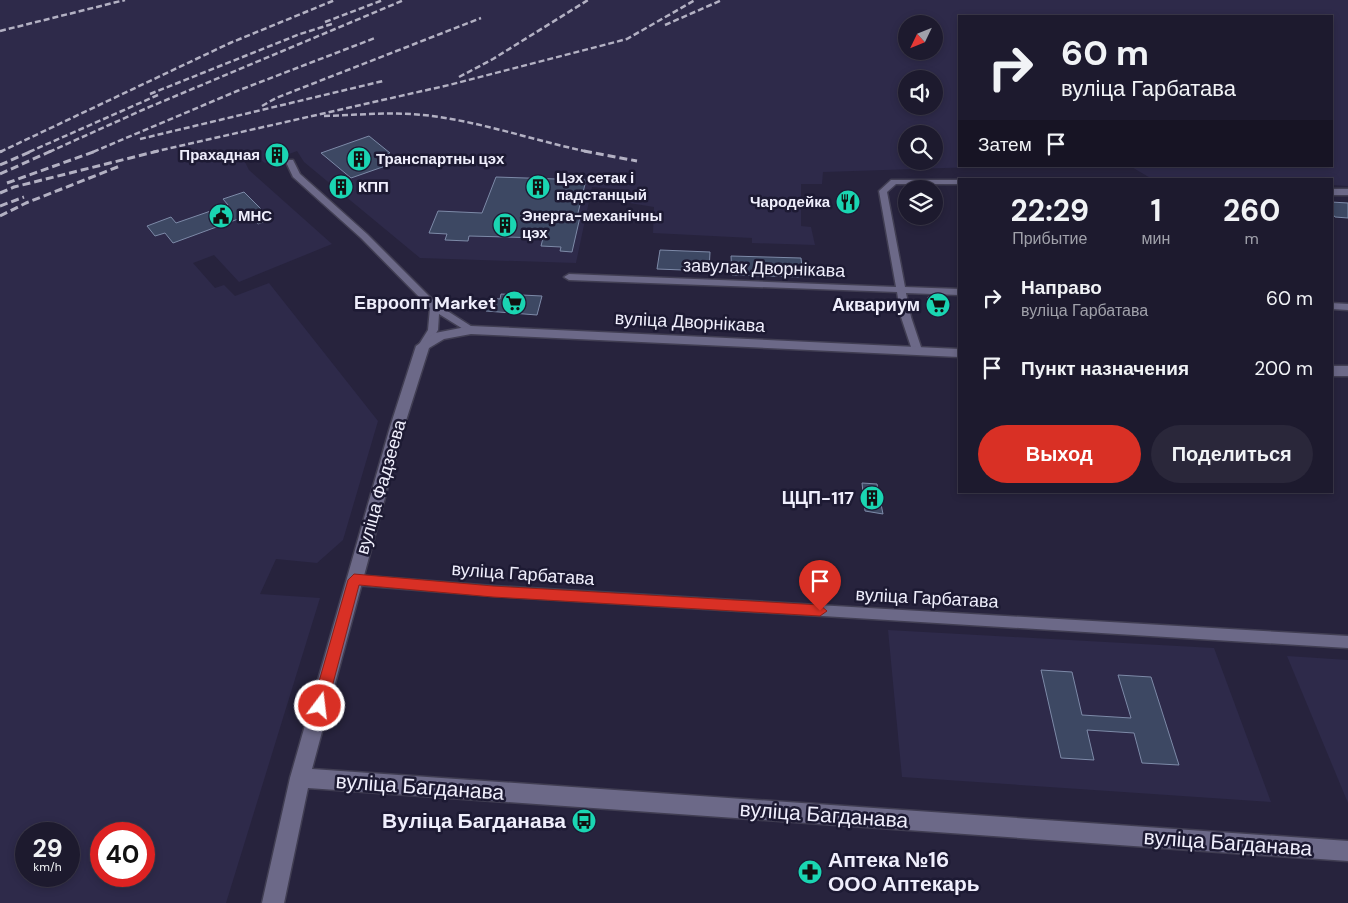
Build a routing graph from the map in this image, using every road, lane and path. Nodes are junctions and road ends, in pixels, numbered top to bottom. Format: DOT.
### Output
graph roads {
  1 [pos="290,162"];
  2 [pos="958,182"];
  3 [pos="1333,192"];
  4 [pos="1348,192"];
  5 [pos="569,277"];
  6 [pos="901,289"];
  7 [pos="958,292"];
  8 [pos="1333,306"];
  9 [pos="435,307"];
  10 [pos="1348,307"];
  11 [pos="471,330"];
  12 [pos="423,346"];
  13 [pos="917,350"];
  14 [pos="958,352"];
  15 [pos="1333,371"];
  16 [pos="1348,371"];
  17 [pos="354,580"];
  18 [pos="1348,642"];
  19 [pos="300,778"];
  20 [pos="1348,851"];
  21 [pos="273,903"];
  1 -- 9 [label="street"];
  2 -- 6 [label="street"];
  3 -- 4 [label="street"];
  5 -- 6 [label="street, завулак Дворнікава"];
  6 -- 7 [label="street, завулак Дворнікава"];
  6 -- 13 [label="street"];
  8 -- 10 [label="street"];
  9 -- 11 [label="street"];
  9 -- 12 [label="street, вуліца Фадзеева"];
  11 -- 12 [label="street, вуліца Дворнікава"];
  11 -- 13 [label="street, вуліца Дворнікава"];
  12 -- 17 [label="street, вуліца Фадзеева"];
  13 -- 14 [label="street, вуліца Дворнікава"];
  15 -- 16 [label="street"];
  17 -- 18 [label="street, вуліца Гарбатава"];
  17 -- 19 [label="street, вуліца Фадзеева"];
  19 -- 20 [label="street, вуліца Багданава"];
  19 -- 21 [label="street, вуліца Фадзеева"];
}
